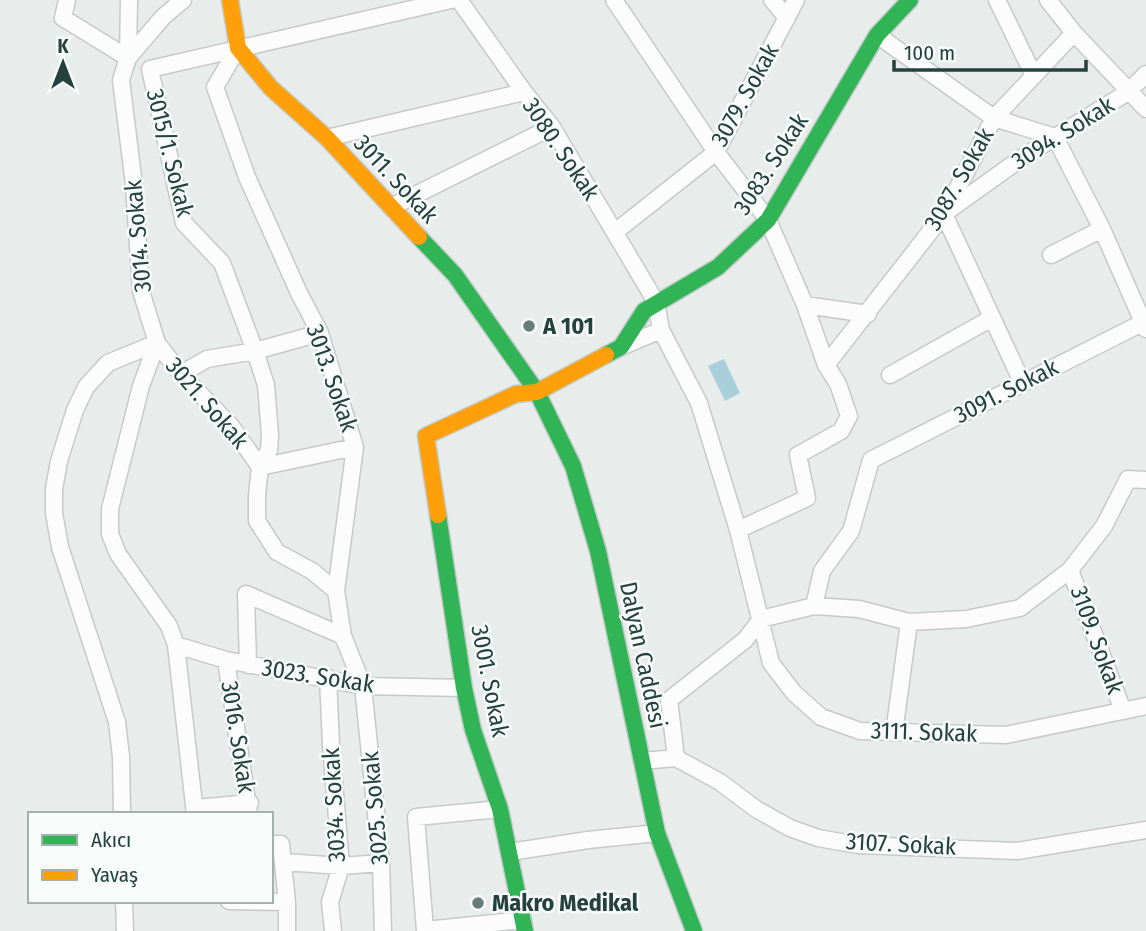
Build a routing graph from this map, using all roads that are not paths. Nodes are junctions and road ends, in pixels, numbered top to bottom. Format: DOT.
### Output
graph roads {
  1 [pos="67,0"];
  2 [pos="129,0"];
  3 [pos="183,0"];
  4 [pos="230,0"];
  5 [pos="452,0"];
  6 [pos="459,0"];
  7 [pos="614,0"];
  8 [pos="772,0"];
  9 [pos="796,0"];
  10 [pos="909,0"];
  11 [pos="997,0"];
  12 [pos="1048,0"];
  13 [pos="787,18"];
  14 [pos="1074,33"];
  15 [pos="877,35"];
  16 [pos="238,48"];
  17 [pos="128,58"];
  18 [pos="1146,74"];
  19 [pos="1034,76"];
  20 [pos="524,92"];
  21 [pos="1128,92"];
  22 [pos="1146,109"];
  23 [pos="994,117"];
  24 [pos="552,127"];
  25 [pos="1055,137"];
  26 [pos="327,138"];
  27 [pos="716,152"];
  28 [pos="391,207"];
  29 [pos="944,214"];
  30 [pos="768,220"];
  31 [pos="1102,229"];
  32 [pos="615,232"];
  33 [pos="1051,255"];
  34 [pos="656,302"];
  35 [pos="805,305"];
  36 [pos="868,314"];
  37 [pos="992,318"];
  38 [pos="1144,326"];
  39 [pos="661,330"];
  40 [pos="320,334"];
  41 [pos="157,343"];
  42 [pos="621,346"];
  43 [pos="256,351"];
  44 [pos="826,365"];
  45 [pos="181,374"];
  46 [pos="890,376"];
  47 [pos="1022,382"];
  48 [pos="537,392"];
  49 [pos="426,436"];
  50 [pos="355,447"];
  51 [pos="260,467"];
  52 [pos="1146,480"];
  53 [pos="738,530"];
  54 [pos="1070,570"];
  55 [pos="337,592"];
  56 [pos="814,606"];
  57 [pos="761,619"];
  58 [pos="909,622"];
  59 [pos="343,636"];
  60 [pos="176,645"];
  61 [pos="226,660"];
  62 [pos="248,665"];
  63 [pos="328,678"];
  64 [pos="363,686"];
  65 [pos="464,688"];
  66 [pos="1146,706"];
  67 [pos="1123,711"];
  68 [pos="894,733"];
  69 [pos="676,758"];
  70 [pos="642,761"];
  71 [pos="250,808"];
  72 [pos="500,809"];
  73 [pos="195,811"];
  74 [pos="122,812"];
  75 [pos="1146,830"];
  76 [pos="657,833"];
  77 [pos="273,844"];
  78 [pos="510,852"];
  79 [pos="284,862"];
  80 [pos="381,863"];
  81 [pos="341,866"];
  82 [pos="273,902"];
  83 [pos="287,902"];
  84 [pos="124,903"];
  85 [pos="524,925"];
  86 [pos="425,930"];
  87 [pos="125,931"];
  88 [pos="287,931"];
  89 [pos="333,931"];
  90 [pos="383,931"];
  91 [pos="694,931"];
  1 -- 17 [label="street"];
  2 -- 17 [label="street, 3014. Sokak"];
  3 -- 17 [label="street"];
  4 -- 16 [label="street"];
  5 -- 16 [label="street"];
  6 -- 20 [label="street, 3080. Sokak"];
  7 -- 27 [label="street"];
  8 -- 13 [label="street"];
  9 -- 13 [label="street, 3079. Sokak"];
  10 -- 15 [label="street, 3083. Sokak"];
  11 -- 19 [label="street"];
  12 -- 14 [label="street"];
  13 -- 27 [label="street, 3079. Sokak"];
  14 -- 19 [label="street, 3087. Sokak"];
  14 -- 21 [label="street"];
  15 -- 23 [label="street"];
  15 -- 30 [label="street, 3083. Sokak"];
  16 -- 26 [label="street, 3011. Sokak"];
  16 -- 40 [label="street, 3013. Sokak"];
  16 -- 43 [label="street, 3015/1. Sokak"];
  17 -- 41 [label="street, 3014. Sokak"];
  18 -- 21 [label="street, 3094. Sokak"];
  19 -- 23 [label="street, 3087. Sokak"];
  20 -- 24 [label="street, 3080. Sokak"];
  20 -- 26 [label="street"];
  21 -- 22 [label="street"];
  21 -- 25 [label="street, 3094. Sokak"];
  23 -- 25 [label="street"];
  23 -- 29 [label="street, 3087. Sokak"];
  24 -- 28 [label="street"];
  24 -- 32 [label="street, 3080. Sokak"];
  25 -- 29 [label="street, 3094. Sokak"];
  25 -- 31 [label="street"];
  26 -- 28 [label="street, 3011. Sokak"];
  27 -- 30 [label="street"];
  27 -- 32 [label="street, 3079. Sokak"];
  28 -- 48 [label="street, 3011. Sokak"];
  29 -- 36 [label="street, 3087. Sokak"];
  29 -- 37 [label="street"];
  30 -- 34 [label="street, 3083. Sokak"];
  30 -- 35 [label="street"];
  31 -- 33 [label="street"];
  31 -- 38 [label="street"];
  32 -- 34 [label="street, 3080. Sokak"];
  34 -- 39 [label="street"];
  34 -- 42 [label="street, 3083. Sokak"];
  35 -- 36 [label="street"];
  35 -- 44 [label="street"];
  36 -- 44 [label="street, 3087. Sokak"];
  37 -- 46 [label="street"];
  37 -- 47 [label="street"];
  38 -- 47 [label="street, 3091. Sokak"];
  39 -- 42 [label="street"];
  39 -- 53 [label="street"];
  40 -- 43 [label="street"];
  40 -- 50 [label="street, 3013. Sokak"];
  41 -- 45 [label="street, 3021. Sokak"];
  41 -- 60 [label="street"];
  41 -- 74 [label="street"];
  42 -- 48 [label="street, 3083. Sokak"];
  43 -- 45 [label="street"];
  43 -- 51 [label="street"];
  44 -- 53 [label="street"];
  45 -- 51 [label="street, 3021. Sokak"];
  47 -- 56 [label="street, 3091. Sokak"];
  48 -- 49 [label="street, 3083. Sokak"];
  48 -- 70 [label="street, Dalyan Caddesi"];
  49 -- 65 [label="street, 3001. Sokak"];
  50 -- 51 [label="street"];
  50 -- 55 [label="street, 3013. Sokak"];
  51 -- 55 [label="street, 3021. Sokak"];
  52 -- 54 [label="street"];
  53 -- 57 [label="street"];
  54 -- 58 [label="street"];
  54 -- 67 [label="street, 3109. Sokak"];
  55 -- 59 [label="street, 3013. Sokak"];
  56 -- 57 [label="street"];
  56 -- 58 [label="street"];
  57 -- 68 [label="street, 3111. Sokak"];
  57 -- 69 [label="street"];
  58 -- 68 [label="street"];
  59 -- 62 [label="street"];
  59 -- 64 [label="street, 3013. Sokak"];
  60 -- 61 [label="street, 3023. Sokak"];
  60 -- 73 [label="street"];
  61 -- 62 [label="street, 3023. Sokak"];
  61 -- 71 [label="street, 3016. Sokak"];
  62 -- 63 [label="street, 3023. Sokak"];
  63 -- 64 [label="street, 3023. Sokak"];
  63 -- 81 [label="street, 3034. Sokak"];
  64 -- 65 [label="street, 3023. Sokak"];
  64 -- 80 [label="street, 3025. Sokak"];
  65 -- 72 [label="street, 3001. Sokak"];
  66 -- 67 [label="street, 3111. Sokak"];
  67 -- 68 [label="street, 3111. Sokak"];
  69 -- 70 [label="street"];
  69 -- 75 [label="street, 3107. Sokak"];
  70 -- 76 [label="street, Dalyan Caddesi"];
  71 -- 73 [label="street"];
  72 -- 78 [label="street, 3001. Sokak"];
  72 -- 86 [label="street"];
  76 -- 78 [label="street"];
  76 -- 91 [label="street, Dalyan Caddesi"];
  77 -- 79 [label="street"];
  78 -- 85 [label="street, 3001. Sokak"];
  79 -- 81 [label="street"];
  79 -- 83 [label="street"];
  80 -- 81 [label="street"];
  80 -- 90 [label="street, 3025. Sokak"];
  81 -- 89 [label="street, 3034. Sokak"];
  82 -- 83 [label="street"];
  83 -- 88 [label="street"];
  84 -- 87 [label="street"];
  85 -- 86 [label="street"];
}
